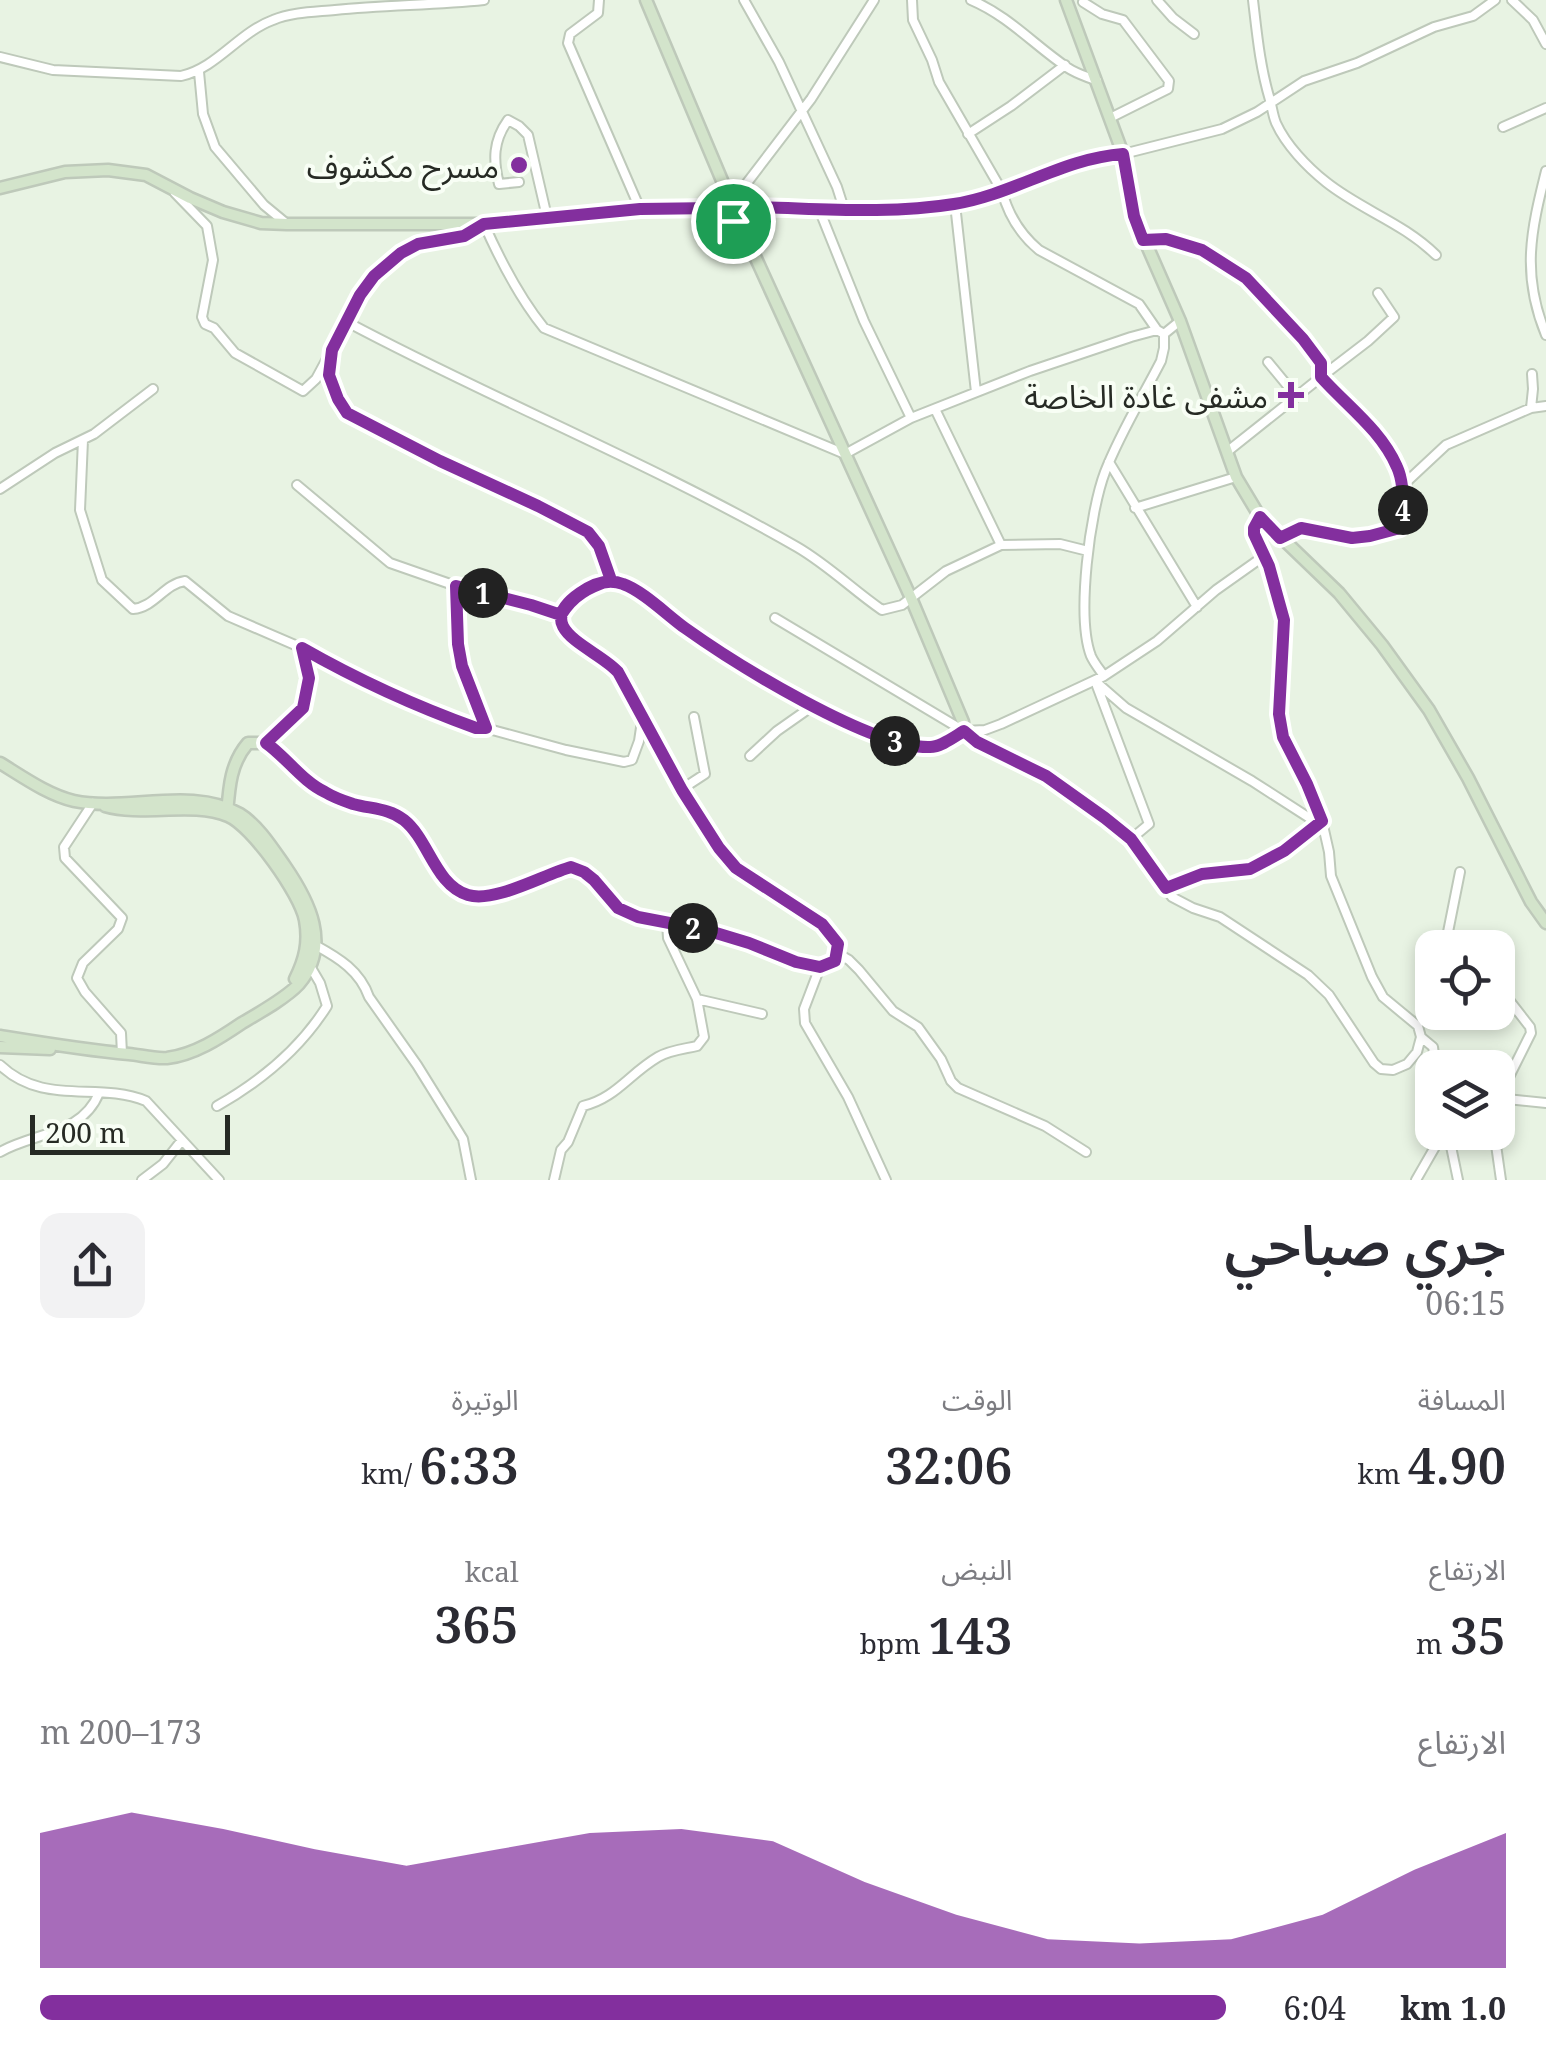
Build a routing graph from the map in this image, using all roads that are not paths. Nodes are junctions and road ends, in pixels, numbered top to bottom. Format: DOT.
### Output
graph roads {
  1 [pos="484,0"];
  2 [pos="599,0"];
  3 [pos="646,0"];
  4 [pos="744,0"];
  5 [pos="874,0"];
  6 [pos="912,0"];
  7 [pos="971,0"];
  8 [pos="1066,0"];
  9 [pos="1157,0"];
  10 [pos="1253,0"];
  11 [pos="1495,0"];
  12 [pos="1512,0"];
  13 [pos="1083,1"];
  14 [pos="1072,16"];
  15 [pos="1194,34"];
  16 [pos="1546,44"];
  17 [pos="0,57"];
  18 [pos="1065,65"];
  19 [pos="199,72"];
  20 [pos="1097,81"];
  21 [pos="1271,102"];
  22 [pos="1546,108"];
  23 [pos="801,110"];
  24 [pos="1110,118"];
  25 [pos="1503,128"];
  26 [pos="968,134"];
  27 [pos="1123,154"];
  28 [pos="1546,170"];
  29 [pos="518,182"];
  30 [pos="0,188"];
  31 [pos="172,190"];
  32 [pos="726,190"];
  33 [pos="1002,191"];
  34 [pos="740,192"];
  35 [pos="956,204"];
  36 [pos="747,207"];
  37 [pos="716,208"];
  38 [pos="819,208"];
  39 [pos="640,209"];
  40 [pos="844,209"];
  41 [pos="548,217"];
  42 [pos="738,219"];
  43 [pos="286,224"];
  44 [pos="484,224"];
  45 [pos="1143,240"];
  46 [pos="1436,255"];
  47 [pos="1378,293"];
  48 [pos="1180,320"];
  49 [pos="347,322"];
  50 [pos="1160,332"];
  51 [pos="1546,335"];
  52 [pos="332,350"];
  53 [pos="1268,362"];
  54 [pos="1532,374"];
  55 [pos="1321,377"];
  56 [pos="153,390"];
  57 [pos="976,392"];
  58 [pos="1296,396"];
  59 [pos="1546,406"];
  60 [pos="1530,408"];
  61 [pos="935,409"];
  62 [pos="912,418"];
  63 [pos="84,440"];
  64 [pos="1228,451"];
  65 [pos="845,454"];
  66 [pos="1109,462"];
  67 [pos="1236,476"];
  68 [pos="297,485"];
  69 [pos="1400,486"];
  70 [pos="0,490"];
  71 [pos="1135,508"];
  72 [pos="1260,517"];
  73 [pos="1280,538"];
  74 [pos="1000,545"];
  75 [pos="1088,552"];
  76 [pos="1264,556"];
  77 [pos="611,580"];
  78 [pos="456,586"];
  79 [pos="911,598"];
  80 [pos="1197,607"];
  81 [pos="561,615"];
  82 [pos="774,618"];
  83 [pos="302,648"];
  84 [pos="1099,679"];
  85 [pos="814,705"];
  86 [pos="694,717"];
  87 [pos="642,720"];
  88 [pos="486,728"];
  89 [pos="964,731"];
  90 [pos="266,743"];
  91 [pos="750,756"];
  92 [pos="0,763"];
  93 [pos="682,790"];
  94 [pos="95,804"];
  95 [pos="227,812"];
  96 [pos="1322,821"];
  97 [pos="1131,839"];
  98 [pos="1460,872"];
  99 [pos="1166,888"];
  100 [pos="667,923"];
  101 [pos="1546,923"];
  102 [pos="1448,930"];
  103 [pos="315,945"];
  104 [pos="837,954"];
  105 [pos="310,966"];
  106 [pos="820,967"];
  107 [pos="282,996"];
  108 [pos="697,1000"];
  109 [pos="1515,1007"];
  110 [pos="762,1014"];
  111 [pos="1422,1037"];
  112 [pos="2,1042"];
  113 [pos="1433,1050"];
  114 [pos="122,1054"];
  115 [pos="1515,1066"];
  116 [pos="3,1068"];
  117 [pos="99,1093"];
  118 [pos="1515,1100"];
  119 [pos="1546,1103"];
  120 [pos="217,1106"];
  121 [pos="182,1140"];
  122 [pos="1432,1150"];
  123 [pos="1452,1150"];
  124 [pos="1497,1150"];
  125 [pos="0,1152"];
  126 [pos="1086,1152"];
  127 [pos="142,1180"];
  128 [pos="219,1180"];
  129 [pos="470,1180"];
  130 [pos="554,1180"];
  131 [pos="886,1180"];
  132 [pos="1416,1180"];
  133 [pos="1458,1180"];
  134 [pos="1501,1180"];
  1 -- 19 [label="street"];
  2 -- 39 [label="street"];
  3 -- 32 [label="street"];
  4 -- 23 [label="street"];
  5 -- 23 [label="street"];
  6 -- 26 [label="street"];
  7 -- 18 [label="street"];
  8 -- 14 [label="street"];
  9 -- 15 [label="street"];
  10 -- 21 [label="street"];
  11 -- 21 [label="street"];
  12 -- 16 [label="street"];
  13 -- 14 [label="street"];
  13 -- 24 [label="street"];
  14 -- 20 [label="street"];
  17 -- 19 [label="street"];
  18 -- 20 [label="street"];
  18 -- 26 [label="street"];
  19 -- 43 [label="street"];
  20 -- 24 [label="street"];
  21 -- 27 [label="street"];
  21 -- 46 [label="street"];
  22 -- 25 [label="street"];
  23 -- 34 [label="street"];
  23 -- 40 [label="street"];
  24 -- 27 [label="street"];
  26 -- 33 [label="street"];
  27 -- 33 [label="street"];
  27 -- 45 [label="street"];
  28 -- 51 [label="street"];
  29 -- 41 [label="street"];
  30 -- 31 [label="street"];
  31 -- 43 [label="street"];
  31 -- 52 [label="street"];
  32 -- 34 [label="street"];
  32 -- 37 [label="street"];
  33 -- 35 [label="street"];
  33 -- 50 [label="street"];
  34 -- 36 [label="street"];
  35 -- 40 [label="street"];
  35 -- 57 [label="street"];
  36 -- 38 [label="street"];
  36 -- 42 [label="street"];
  37 -- 39 [label="street"];
  37 -- 42 [label="street"];
  38 -- 40 [label="street"];
  38 -- 62 [label="street"];
  39 -- 41 [label="street"];
  41 -- 44 [label="street"];
  42 -- 65 [label="street"];
  43 -- 44 [label="street"];
  44 -- 49 [label="street"];
  44 -- 65 [label="street"];
  45 -- 48 [label="street"];
  45 -- 55 [label="street"];
  47 -- 55 [label="street"];
  48 -- 50 [label="street"];
  48 -- 64 [label="street"];
  49 -- 52 [label="street"];
  49 -- 79 [label="street"];
  50 -- 57 [label="street"];
  50 -- 66 [label="street"];
  52 -- 77 [label="street"];
  53 -- 58 [label="street"];
  54 -- 60 [label="street"];
  55 -- 58 [label="street"];
  55 -- 69 [label="street"];
  56 -- 63 [label="street"];
  57 -- 61 [label="street"];
  58 -- 64 [label="street"];
  59 -- 60 [label="street"];
  60 -- 69 [label="street"];
  61 -- 62 [label="street"];
  61 -- 74 [label="street"];
  62 -- 65 [label="street"];
  63 -- 70 [label="street"];
  63 -- 83 [label="street"];
  64 -- 67 [label="street"];
  65 -- 79 [label="street"];
  66 -- 71 [label="street"];
  66 -- 75 [label="street"];
  67 -- 71 [label="street"];
  67 -- 72 [label="street"];
  68 -- 78 [label="street"];
  69 -- 73 [label="street"];
  71 -- 80 [label="street"];
  72 -- 73 [label="street"];
  72 -- 76 [label="street"];
  73 -- 101 [label="street"];
  74 -- 75 [label="street"];
  74 -- 79 [label="street"];
  75 -- 84 [label="street"];
  76 -- 80 [label="street"];
  76 -- 96 [label="street"];
  77 -- 81 [label="street"];
  77 -- 85 [label="street"];
  78 -- 81 [label="street"];
  78 -- 88 [label="street"];
  79 -- 89 [label="street"];
  80 -- 84 [label="street"];
  81 -- 87 [label="street"];
  82 -- 89 [label="street"];
  83 -- 88 [label="street"];
  83 -- 90 [label="street"];
  84 -- 89 [label="street"];
  84 -- 96 [label="street"];
  84 -- 97 [label="street"];
  85 -- 89 [label="street"];
  85 -- 91 [label="street"];
  86 -- 93 [label="street"];
  87 -- 88 [label="street"];
  87 -- 93 [label="street"];
  89 -- 97 [label="street"];
  90 -- 95 [label="street"];
  90 -- 100 [label="street"];
  92 -- 94 [label="street"];
  93 -- 104 [label="street"];
  94 -- 95 [label="street"];
  94 -- 114 [label="street"];
  95 -- 103 [label="street"];
  95 -- 107 [label="street"];
  96 -- 99 [label="street"];
  96 -- 111 [label="street"];
  97 -- 99 [label="street"];
  98 -- 102 [label="street"];
  99 -- 111 [label="street"];
  100 -- 106 [label="street"];
  100 -- 108 [label="street"];
  103 -- 105 [label="street"];
  103 -- 129 [label="street"];
  104 -- 106 [label="street"];
  104 -- 126 [label="street"];
  105 -- 107 [label="street"];
  105 -- 120 [label="street"];
  106 -- 131 [label="street"];
  107 -- 114 [label="street"];
  108 -- 110 [label="street"];
  108 -- 130 [label="street"];
  109 -- 115 [label="street"];
  111 -- 113 [label="street"];
  112 -- 114 [label="street"];
  112 -- 116 [label="street"];
  116 -- 117 [label="street"];
  117 -- 121 [label="street"];
  117 -- 125 [label="street"];
  118 -- 119 [label="street"];
  121 -- 127 [label="street"];
  121 -- 128 [label="street"];
  122 -- 132 [label="street"];
  123 -- 133 [label="street"];
  124 -- 134 [label="street"];
}
